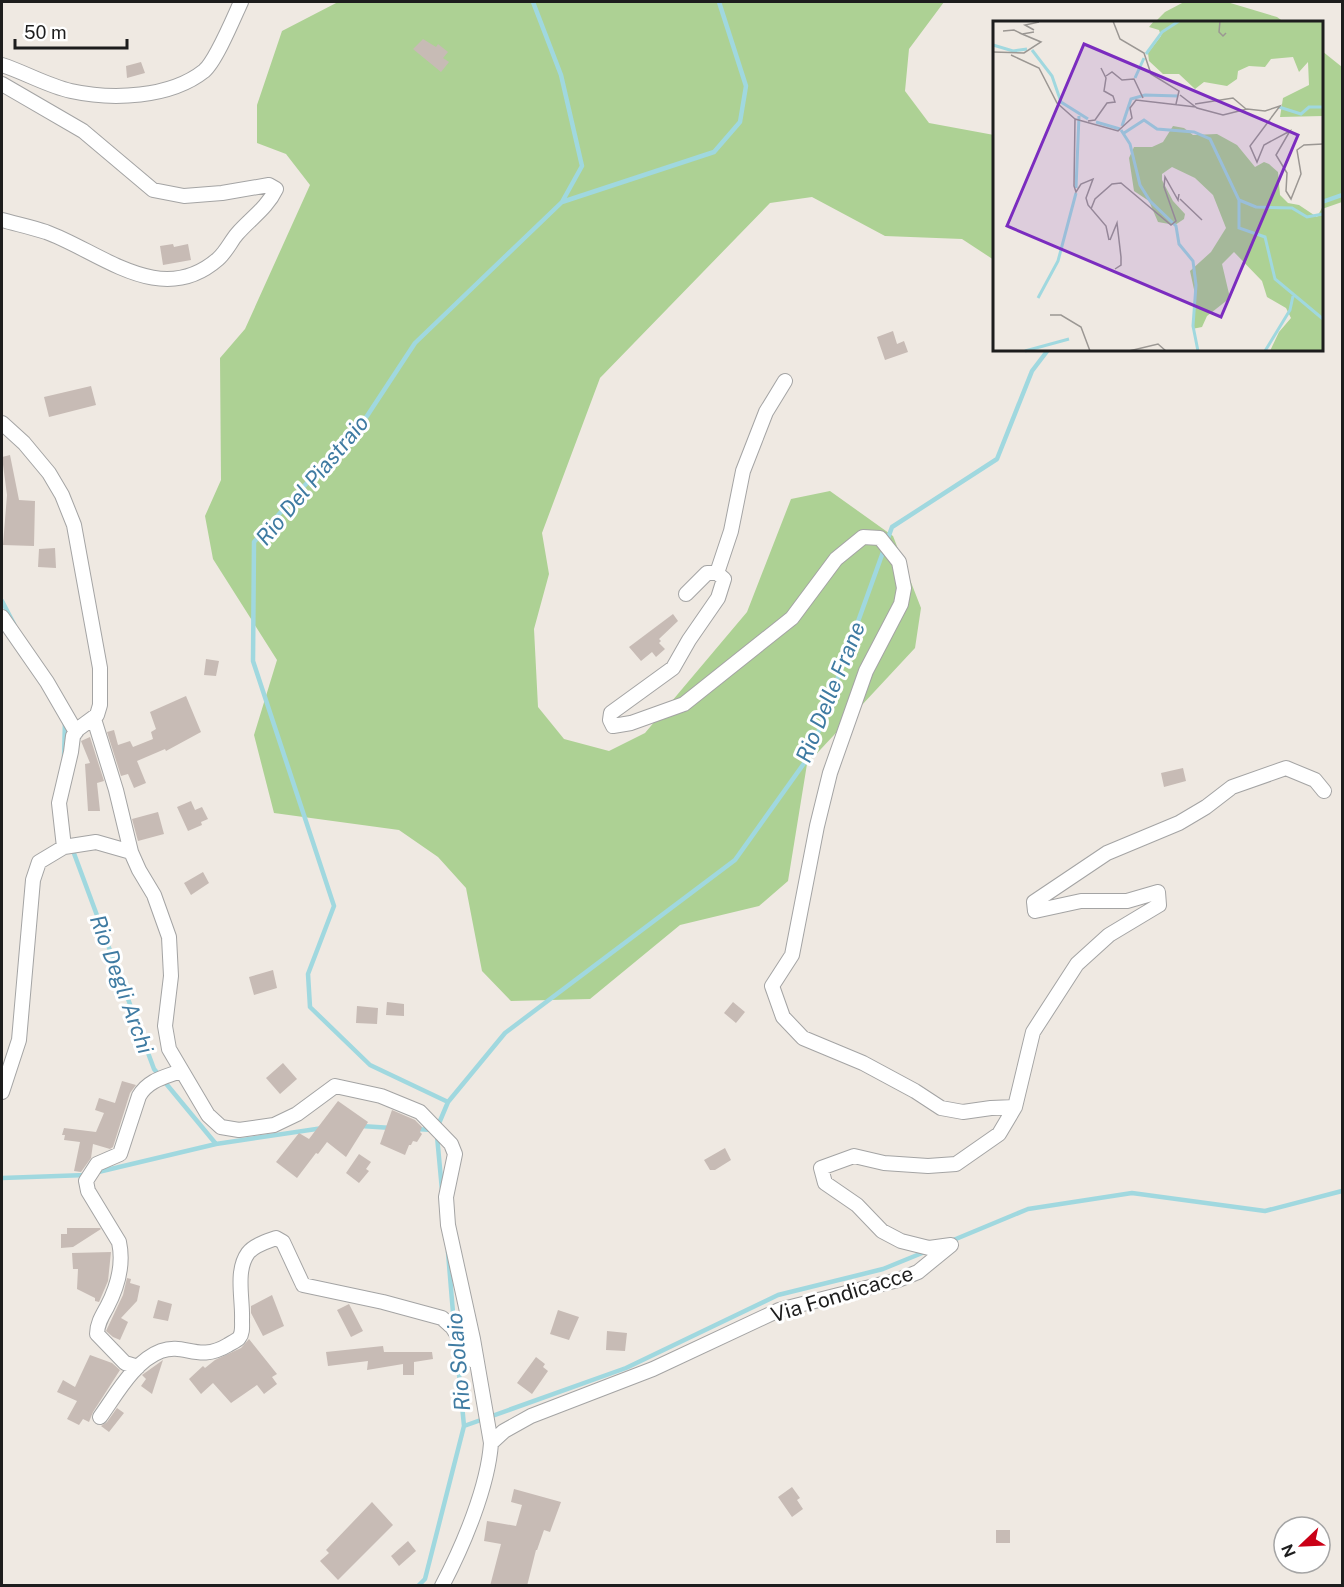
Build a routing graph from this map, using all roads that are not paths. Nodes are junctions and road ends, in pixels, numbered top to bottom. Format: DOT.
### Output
graph roads {
  1 [pos="241,2"];
  2 [pos="2,65"];
  3 [pos="2,84"];
  4 [pos="2,220"];
  5 [pos="785,381"];
  6 [pos="2,423"];
  7 [pos="717,573"];
  8 [pos="686,594"];
  9 [pos="2,617"];
  10 [pos="94,719"];
  11 [pos="76,732"];
  12 [pos="1324,791"];
  13 [pos="64,847"];
  14 [pos="131,852"];
  15 [pos="181,1071"];
  16 [pos="2,1092"];
  17 [pos="1015,1107"];
  18 [pos="476,1365"];
  19 [pos="138,1367"];
  20 [pos="100,1417"];
  21 [pos="491,1443"];
  22 [pos="442,1586"];
  1 -- 2 [label="street"];
  3 -- 4 [label="street"];
  5 -- 7 [label="street"];
  6 -- 10 [label="street"];
  7 -- 8 [label="street"];
  7 -- 17 [label="street"];
  9 -- 11 [label="street"];
  10 -- 11 [label="street"];
  10 -- 14 [label="street"];
  11 -- 13 [label="street"];
  12 -- 17 [label="street, Via Fondicacce"];
  13 -- 14 [label="street"];
  13 -- 16 [label="street"];
  14 -- 15 [label="street"];
  15 -- 18 [label="street"];
  15 -- 19 [label="street"];
  17 -- 21 [label="street, Via Fondicacce"];
  18 -- 19 [label="street"];
  18 -- 21 [label="street"];
  19 -- 20 [label="street"];
  21 -- 22 [label="street"];
}
